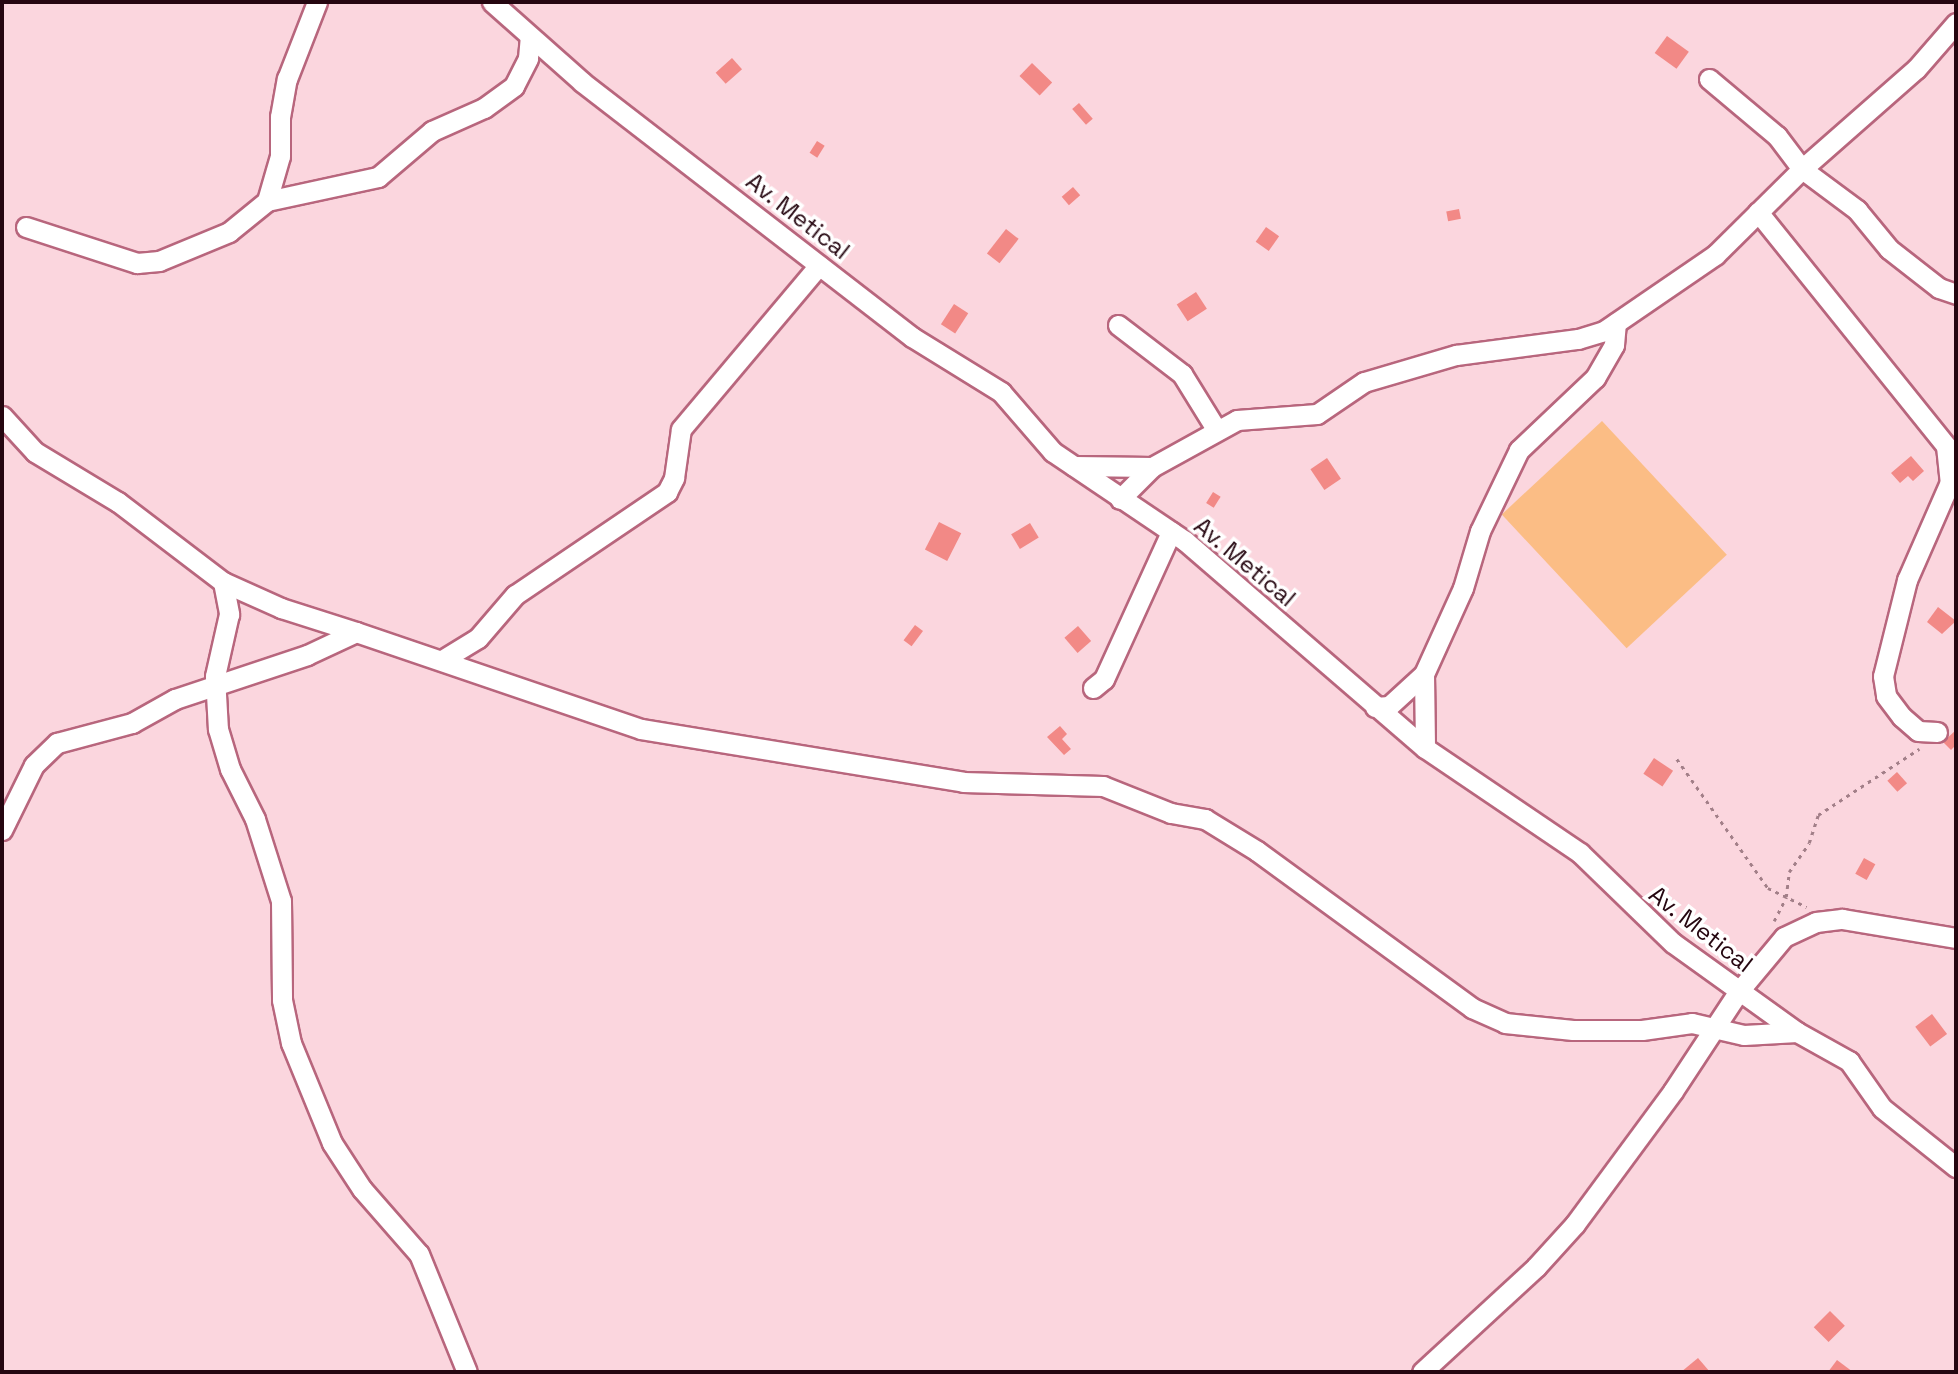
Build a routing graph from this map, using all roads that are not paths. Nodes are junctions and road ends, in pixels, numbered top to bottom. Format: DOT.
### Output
graph roads {
  1 [pos="317,2"];
  2 [pos="492,2"];
  3 [pos="1956,23"];
  4 [pos="530,37"];
  5 [pos="1709,79"];
  6 [pos="1802,169"];
  7 [pos="267,201"];
  8 [pos="1758,212"];
  9 [pos="26,227"];
  10 [pos="819,265"];
  11 [pos="1956,294"];
  12 [pos="1616,323"];
  13 [pos="1118,325"];
  14 [pos="2,416"];
  15 [pos="1216,429"];
  16 [pos="1074,466"];
  17 [pos="1146,474"];
  18 [pos="1953,479"];
  19 [pos="1120,499"];
  20 [pos="1140,512"];
  21 [pos="1171,532"];
  22 [pos="223,582"];
  23 [pos="356,632"];
  24 [pos="442,660"];
  25 [pos="1424,674"];
  26 [pos="214,684"];
  27 [pos="1093,688"];
  28 [pos="1375,706"];
  29 [pos="1937,732"];
  30 [pos="1425,748"];
  31 [pos="2,830"];
  32 [pos="1956,938"];
  33 [pos="1739,991"];
  34 [pos="1715,1028"];
  35 [pos="1797,1032"];
  36 [pos="1956,1167"];
  37 [pos="467,1372"];
  38 [pos="1422,1372"];
  1 -- 7 [label="street"];
  2 -- 4 [label="street, Av. Metical"];
  3 -- 6 [label="street"];
  4 -- 7 [label="street"];
  4 -- 10 [label="street, Av. Metical"];
  5 -- 6 [label="street"];
  6 -- 8 [label="street"];
  6 -- 11 [label="street"];
  7 -- 9 [label="street"];
  8 -- 12 [label="street"];
  8 -- 18 [label="street"];
  10 -- 16 [label="street, Av. Metical"];
  10 -- 24 [label="street"];
  12 -- 15 [label="street"];
  12 -- 25 [label="street"];
  13 -- 15 [label="street"];
  14 -- 22 [label="street"];
  15 -- 17 [label="street"];
  16 -- 17 [label="street"];
  16 -- 19 [label="street, Av. Metical"];
  17 -- 19 [label="street"];
  17 -- 20 [label="street"];
  18 -- 29 [label="street"];
  19 -- 20 [label="street, Av. Metical"];
  20 -- 21 [label="street, Av. Metical"];
  21 -- 27 [label="street"];
  21 -- 28 [label="street, Av. Metical"];
  22 -- 23 [label="street"];
  22 -- 26 [label="street"];
  23 -- 24 [label="street"];
  23 -- 26 [label="street"];
  24 -- 34 [label="street"];
  25 -- 28 [label="street"];
  25 -- 30 [label="street"];
  26 -- 31 [label="street"];
  26 -- 37 [label="street"];
  28 -- 30 [label="street, Av. Metical"];
  30 -- 33 [label="street, Av. Metical"];
  32 -- 33 [label="street"];
  33 -- 34 [label="street"];
  33 -- 35 [label="street, Av. Metical"];
  34 -- 35 [label="street"];
  34 -- 38 [label="street"];
  35 -- 36 [label="street, Av. Metical"];
}
